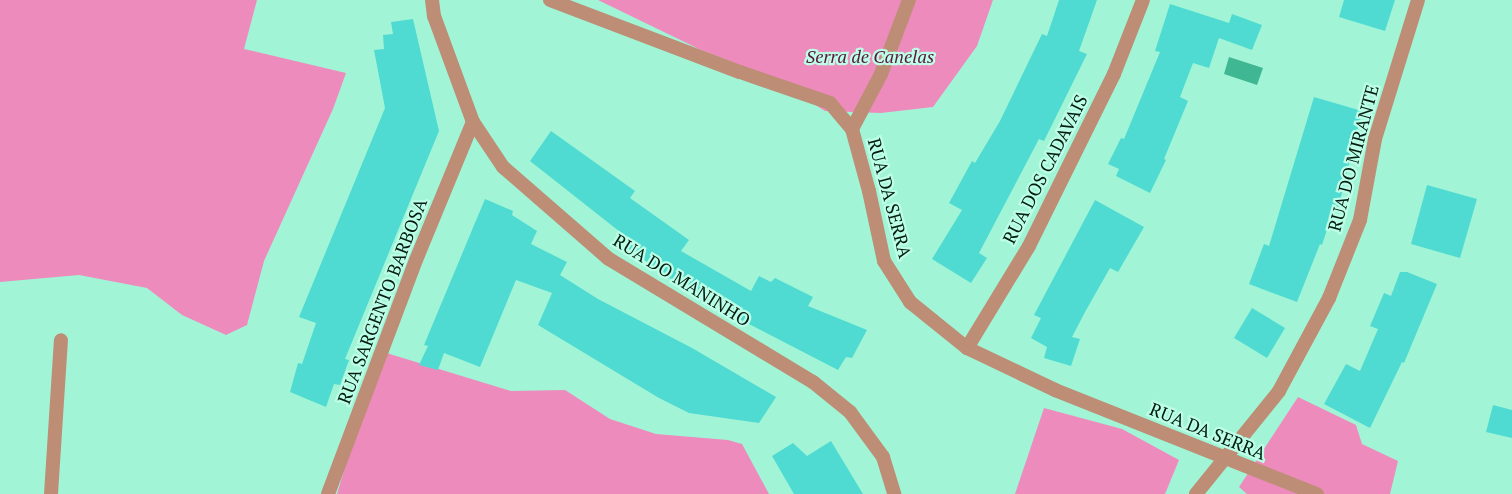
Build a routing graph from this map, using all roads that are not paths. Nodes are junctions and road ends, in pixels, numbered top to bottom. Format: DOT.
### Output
graph roads {
  1 [pos="432,0"];
  2 [pos="550,0"];
  3 [pos="909,0"];
  4 [pos="1143,0"];
  5 [pos="1418,0"];
  6 [pos="566,3"];
  7 [pos="472,122"];
  8 [pos="852,129"];
  9 [pos="61,340"];
  10 [pos="968,348"];
  11 [pos="1226,458"];
  12 [pos="51,494"];
  13 [pos="328,494"];
  14 [pos="894,494"];
  15 [pos="1196,494"];
  16 [pos="1317,494"];
  1 -- 7 [label="street, RUA DO MANINHO"];
  2 -- 6 [label="street, RUA DA SERRA"];
  3 -- 8 [label="street"];
  4 -- 10 [label="street, RUA DOS CADAVAIS"];
  5 -- 11 [label="street, RUA DO MIRANTE"];
  6 -- 8 [label="street, RUA DA SERRA"];
  7 -- 13 [label="street, RUA SARGENTO BARBOSA"];
  7 -- 14 [label="street, RUA DO MANINHO"];
  8 -- 10 [label="street, RUA DA SERRA"];
  9 -- 12 [label="street"];
  10 -- 11 [label="street, RUA DA SERRA"];
  11 -- 15 [label="street, RUA DO MIRANTE"];
  11 -- 16 [label="street, RUA DA SERRA"];
}
